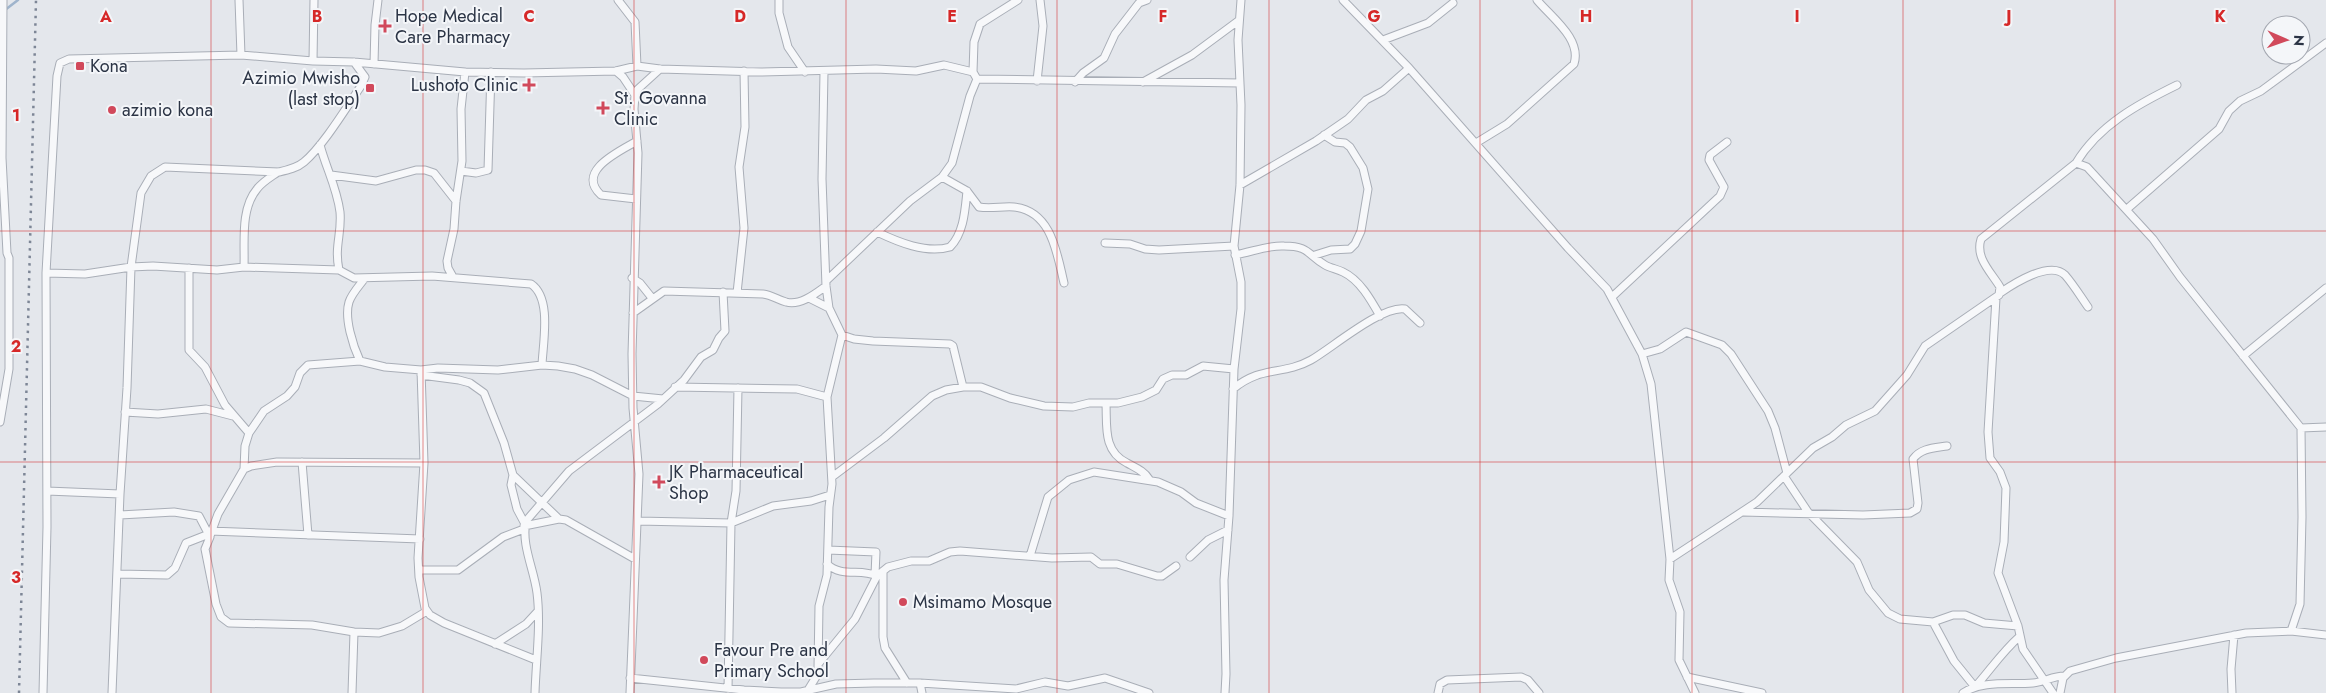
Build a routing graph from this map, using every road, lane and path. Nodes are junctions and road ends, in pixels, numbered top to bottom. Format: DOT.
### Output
graph roads {
  1 [pos="2,0"];
  2 [pos="239,0"];
  3 [pos="314,0"];
  4 [pos="378,0"];
  5 [pos="618,0"];
  6 [pos="779,0"];
  7 [pos="1018,0"];
  8 [pos="1040,0"];
  9 [pos="1148,0"];
  10 [pos="1241,0"];
  11 [pos="1343,0"];
  12 [pos="1537,0"];
  13 [pos="1453,3"];
  14 [pos="1238,21"];
  15 [pos="1383,40"];
  16 [pos="2326,43"];
  17 [pos="241,55"];
  18 [pos="313,61"];
  19 [pos="354,62"];
  20 [pos="374,64"];
  21 [pos="637,66"];
  22 [pos="1409,68"];
  23 [pos="660,69"];
  24 [pos="616,71"];
  25 [pos="744,71"];
  26 [pos="466,72"];
  27 [pos="491,72"];
  28 [pos="805,72"];
  29 [pos="824,72"];
  30 [pos="973,72"];
  31 [pos="977,79"];
  32 [pos="1037,81"];
  33 [pos="1076,82"];
  34 [pos="1143,82"];
  35 [pos="1240,83"];
  36 [pos="2177,85"];
  37 [pos="635,95"];
  38 [pos="1324,135"];
  39 [pos="637,141"];
  40 [pos="1727,142"];
  41 [pos="1476,143"];
  42 [pos="320,145"];
  43 [pos="1,158"];
  44 [pos="2076,163"];
  45 [pos="461,171"];
  46 [pos="279,172"];
  47 [pos="331,175"];
  48 [pos="942,177"];
  49 [pos="1240,184"];
  50 [pos="967,191"];
  51 [pos="636,199"];
  52 [pos="456,201"];
  53 [pos="2126,209"];
  54 [pos="877,232"];
  55 [pos="1105,243"];
  56 [pos="1234,246"];
  57 [pos="1235,255"];
  58 [pos="1315,255"];
  59 [pos="0,258"];
  60 [pos="9,258"];
  61 [pos="131,267"];
  62 [pos="244,267"];
  63 [pos="189,268"];
  64 [pos="339,270"];
  65 [pos="46,273"];
  66 [pos="453,277"];
  67 [pos="365,278"];
  68 [pos="632,278"];
  69 [pos="827,283"];
  70 [pos="1064,283"];
  71 [pos="2326,288"];
  72 [pos="724,292"];
  73 [pos="737,293"];
  74 [pos="1998,295"];
  75 [pos="1612,297"];
  76 [pos="652,298"];
  77 [pos="809,298"];
  78 [pos="2088,307"];
  79 [pos="829,308"];
  80 [pos="633,313"];
  81 [pos="1380,316"];
  82 [pos="1420,323"];
  83 [pos="842,335"];
  84 [pos="1642,354"];
  85 [pos="2243,356"];
  86 [pos="360,361"];
  87 [pos="542,365"];
  88 [pos="1234,369"];
  89 [pos="421,372"];
  90 [pos="675,387"];
  91 [pos="962,387"];
  92 [pos="738,388"];
  93 [pos="1233,389"];
  94 [pos="633,396"];
  95 [pos="827,397"];
  96 [pos="663,399"];
  97 [pos="1106,404"];
  98 [pos="125,412"];
  99 [pos="234,416"];
  100 [pos="635,420"];
  101 [pos="0,422"];
  102 [pos="2326,427"];
  103 [pos="2301,428"];
  104 [pos="249,433"];
  105 [pos="1947,446"];
  106 [pos="302,462"];
  107 [pos="424,462"];
  108 [pos="244,469"];
  109 [pos="1785,474"];
  110 [pos="513,475"];
  111 [pos="832,477"];
  112 [pos="1149,480"];
  113 [pos="47,491"];
  114 [pos="120,494"];
  115 [pos="830,495"];
  116 [pos="543,503"];
  117 [pos="1743,512"];
  118 [pos="1808,512"];
  119 [pos="120,515"];
  120 [pos="1230,516"];
  121 [pos="559,519"];
  122 [pos="638,521"];
  123 [pos="731,523"];
  124 [pos="525,526"];
  125 [pos="1228,530"];
  126 [pos="210,534"];
  127 [pos="308,536"];
  128 [pos="420,539"];
  129 [pos="828,550"];
  130 [pos="1030,556"];
  131 [pos="1190,556"];
  132 [pos="635,559"];
  133 [pos="1670,559"];
  134 [pos="827,564"];
  135 [pos="1176,566"];
  136 [pos="419,570"];
  137 [pos="883,570"];
  138 [pos="118,574"];
  139 [pos="876,575"];
  140 [pos="428,611"];
  141 [pos="538,611"];
  142 [pos="1933,622"];
  143 [pos="2018,626"];
  144 [pos="2291,631"];
  145 [pos="354,632"];
  146 [pos="2326,634"];
  147 [pos="2234,635"];
  148 [pos="2020,636"];
  149 [pos="495,644"];
  150 [pos="536,660"];
  151 [pos="818,663"];
  152 [pos="2064,676"];
  153 [pos="1688,677"];
  154 [pos="630,678"];
  155 [pos="2044,680"];
  156 [pos="907,683"];
  157 [pos="920,683"];
  158 [pos="1056,684"];
  159 [pos="1131,686"];
  160 [pos="1975,687"];
  161 [pos="728,689"];
  162 [pos="808,690"];
  163 [pos="43,693"];
  164 [pos="112,693"];
  165 [pos="352,693"];
  166 [pos="535,693"];
  167 [pos="630,693"];
  168 [pos="922,693"];
  169 [pos="1061,693"];
  170 [pos="1123,693"];
  171 [pos="1149,693"];
  172 [pos="1225,693"];
  173 [pos="1438,693"];
  174 [pos="1539,693"];
  175 [pos="1695,693"];
  176 [pos="1762,693"];
  177 [pos="1963,693"];
  178 [pos="2053,693"];
  179 [pos="2060,693"];
  180 [pos="2232,693"];
  1 -- 43 [label="street"];
  2 -- 17 [label="street"];
  3 -- 18 [label="street"];
  4 -- 20 [label="street"];
  5 -- 21 [label="street"];
  6 -- 28 [label="street"];
  7 -- 30 [label="street"];
  8 -- 32 [label="street"];
  9 -- 33 [label="street"];
  10 -- 14 [label="street"];
  11 -- 15 [label="street"];
  12 -- 41 [label="street"];
  13 -- 15 [label="street"];
  14 -- 34 [label="street"];
  14 -- 35 [label="street"];
  15 -- 22 [label="street"];
  16 -- 53 [label="street"];
  17 -- 18 [label="street"];
  17 -- 65 [label="street"];
  18 -- 19 [label="street"];
  19 -- 20 [label="street"];
  19 -- 42 [label="street"];
  20 -- 26 [label="street"];
  21 -- 23 [label="street"];
  21 -- 24 [label="street"];
  22 -- 38 [label="street"];
  22 -- 41 [label="street"];
  23 -- 25 [label="street"];
  23 -- 37 [label="street"];
  24 -- 27 [label="street"];
  24 -- 37 [label="street"];
  25 -- 28 [label="street"];
  25 -- 73 [label="street"];
  26 -- 27 [label="street"];
  26 -- 45 [label="street"];
  27 -- 45 [label="street"];
  28 -- 29 [label="street"];
  29 -- 30 [label="street"];
  29 -- 69 [label="street"];
  30 -- 31 [label="street"];
  31 -- 32 [label="street"];
  31 -- 48 [label="street"];
  32 -- 33 [label="street"];
  33 -- 34 [label="street"];
  34 -- 35 [label="street"];
  35 -- 49 [label="street"];
  36 -- 44 [label="street"];
  37 -- 39 [label="street"];
  38 -- 49 [label="street"];
  38 -- 58 [label="street"];
  39 -- 51 [label="street"];
  39 -- 51 [label="street"];
  40 -- 75 [label="street"];
  41 -- 75 [label="street"];
  42 -- 46 [label="street"];
  42 -- 47 [label="street"];
  43 -- 60 [label="street"];
  44 -- 53 [label="street"];
  44 -- 74 [label="street"];
  45 -- 52 [label="street"];
  46 -- 61 [label="street"];
  46 -- 62 [label="street"];
  47 -- 52 [label="street"];
  47 -- 64 [label="street"];
  48 -- 50 [label="street"];
  48 -- 54 [label="street"];
  49 -- 56 [label="street"];
  50 -- 54 [label="street"];
  50 -- 70 [label="street"];
  51 -- 68 [label="street"];
  52 -- 66 [label="street"];
  53 -- 85 [label="street"];
  54 -- 69 [label="street"];
  55 -- 56 [label="street"];
  56 -- 57 [label="street"];
  57 -- 58 [label="street"];
  57 -- 88 [label="street"];
  58 -- 81 [label="street"];
  59 -- 60 [label="street"];
  60 -- 101 [label="street"];
  61 -- 63 [label="street"];
  61 -- 65 [label="street"];
  61 -- 98 [label="street"];
  62 -- 63 [label="street"];
  62 -- 64 [label="street"];
  63 -- 99 [label="street"];
  64 -- 67 [label="street"];
  65 -- 113 [label="street"];
  66 -- 67 [label="street"];
  66 -- 87 [label="street"];
  67 -- 86 [label="street"];
  68 -- 76 [label="street"];
  68 -- 80 [label="street"];
  69 -- 77 [label="street"];
  69 -- 79 [label="street"];
  71 -- 85 [label="street"];
  72 -- 73 [label="street"];
  72 -- 76 [label="street"];
  72 -- 90 [label="street"];
  73 -- 77 [label="street"];
  74 -- 78 [label="street"];
  74 -- 109 [label="street"];
  74 -- 143 [label="street"];
  75 -- 84 [label="street"];
  76 -- 80 [label="street"];
  77 -- 79 [label="street"];
  79 -- 83 [label="street"];
  80 -- 94 [label="street"];
  81 -- 82 [label="street"];
  81 -- 93 [label="street"];
  83 -- 91 [label="street"];
  83 -- 95 [label="street"];
  84 -- 109 [label="street"];
  84 -- 133 [label="street"];
  85 -- 103 [label="street"];
  86 -- 89 [label="street"];
  86 -- 104 [label="street"];
  87 -- 89 [label="street"];
  87 -- 94 [label="street"];
  88 -- 93 [label="street"];
  88 -- 97 [label="street"];
  89 -- 107 [label="street"];
  89 -- 110 [label="street"];
  90 -- 92 [label="street"];
  90 -- 96 [label="street"];
  91 -- 97 [label="street"];
  91 -- 111 [label="street"];
  92 -- 95 [label="street"];
  92 -- 123 [label="street"];
  93 -- 120 [label="street"];
  94 -- 96 [label="street"];
  94 -- 100 [label="street"];
  95 -- 111 [label="street"];
  96 -- 100 [label="street"];
  97 -- 112 [label="street"];
  98 -- 99 [label="street"];
  98 -- 114 [label="street"];
  99 -- 104 [label="street"];
  100 -- 116 [label="street"];
  100 -- 122 [label="street"];
  102 -- 103 [label="street"];
  103 -- 144 [label="street"];
  104 -- 108 [label="street"];
  105 -- 118 [label="street"];
  106 -- 107 [label="street"];
  106 -- 108 [label="street"];
  106 -- 127 [label="street"];
  107 -- 128 [label="street"];
  108 -- 126 [label="street"];
  109 -- 117 [label="street"];
  109 -- 118 [label="street"];
  110 -- 116 [label="street"];
  110 -- 124 [label="street"];
  111 -- 115 [label="street"];
  112 -- 120 [label="street"];
  112 -- 130 [label="street"];
  113 -- 114 [label="street"];
  113 -- 163 [label="street"];
  114 -- 119 [label="street"];
  115 -- 123 [label="street"];
  115 -- 129 [label="street"];
  116 -- 121 [label="street"];
  116 -- 124 [label="street"];
  117 -- 118 [label="street"];
  117 -- 133 [label="street"];
  118 -- 142 [label="street"];
  119 -- 126 [label="street"];
  119 -- 138 [label="street"];
  120 -- 125 [label="street"];
  121 -- 124 [label="street"];
  121 -- 132 [label="street"];
  122 -- 123 [label="street"];
  122 -- 132 [label="street"];
  123 -- 161 [label="street"];
  124 -- 136 [label="street"];
  124 -- 141 [label="street"];
  125 -- 131 [label="street"];
  125 -- 172 [label="street"];
  126 -- 127 [label="street"];
  126 -- 138 [label="street"];
  126 -- 145 [label="street"];
  127 -- 128 [label="street"];
  128 -- 136 [label="street"];
  129 -- 134 [label="street"];
  129 -- 139 [label="street"];
  130 -- 135 [label="street"];
  130 -- 137 [label="street"];
  132 -- 154 [label="street"];
  133 -- 153 [label="street"];
  134 -- 139 [label="street"];
  134 -- 151 [label="street"];
  136 -- 140 [label="street"];
  137 -- 139 [label="street"];
  137 -- 156 [label="street"];
  138 -- 164 [label="street"];
  139 -- 151 [label="street"];
  140 -- 145 [label="street"];
  140 -- 149 [label="street"];
  141 -- 149 [label="street"];
  141 -- 150 [label="street"];
  142 -- 143 [label="street"];
  142 -- 160 [label="street"];
  143 -- 148 [label="street"];
  144 -- 146 [label="street"];
  144 -- 147 [label="street"];
  145 -- 165 [label="street"];
  147 -- 152 [label="street"];
  147 -- 180 [label="street"];
  148 -- 155 [label="street"];
  148 -- 160 [label="street"];
  149 -- 150 [label="street"];
  150 -- 166 [label="street"];
  151 -- 162 [label="street"];
  152 -- 155 [label="street"];
  152 -- 179 [label="street"];
  153 -- 175 [label="street"];
  153 -- 176 [label="street"];
  154 -- 161 [label="street"];
  154 -- 167 [label="street"];
  155 -- 160 [label="street"];
  155 -- 178 [label="street"];
  156 -- 157 [label="street"];
  156 -- 162 [label="street"];
  157 -- 158 [label="street"];
  157 -- 168 [label="street"];
  158 -- 159 [label="street"];
  158 -- 169 [label="street"];
  159 -- 170 [label="street"];
  159 -- 171 [label="street"];
  160 -- 177 [label="street"];
  161 -- 162 [label="street"];
  173 -- 174 [label="street"];
}
